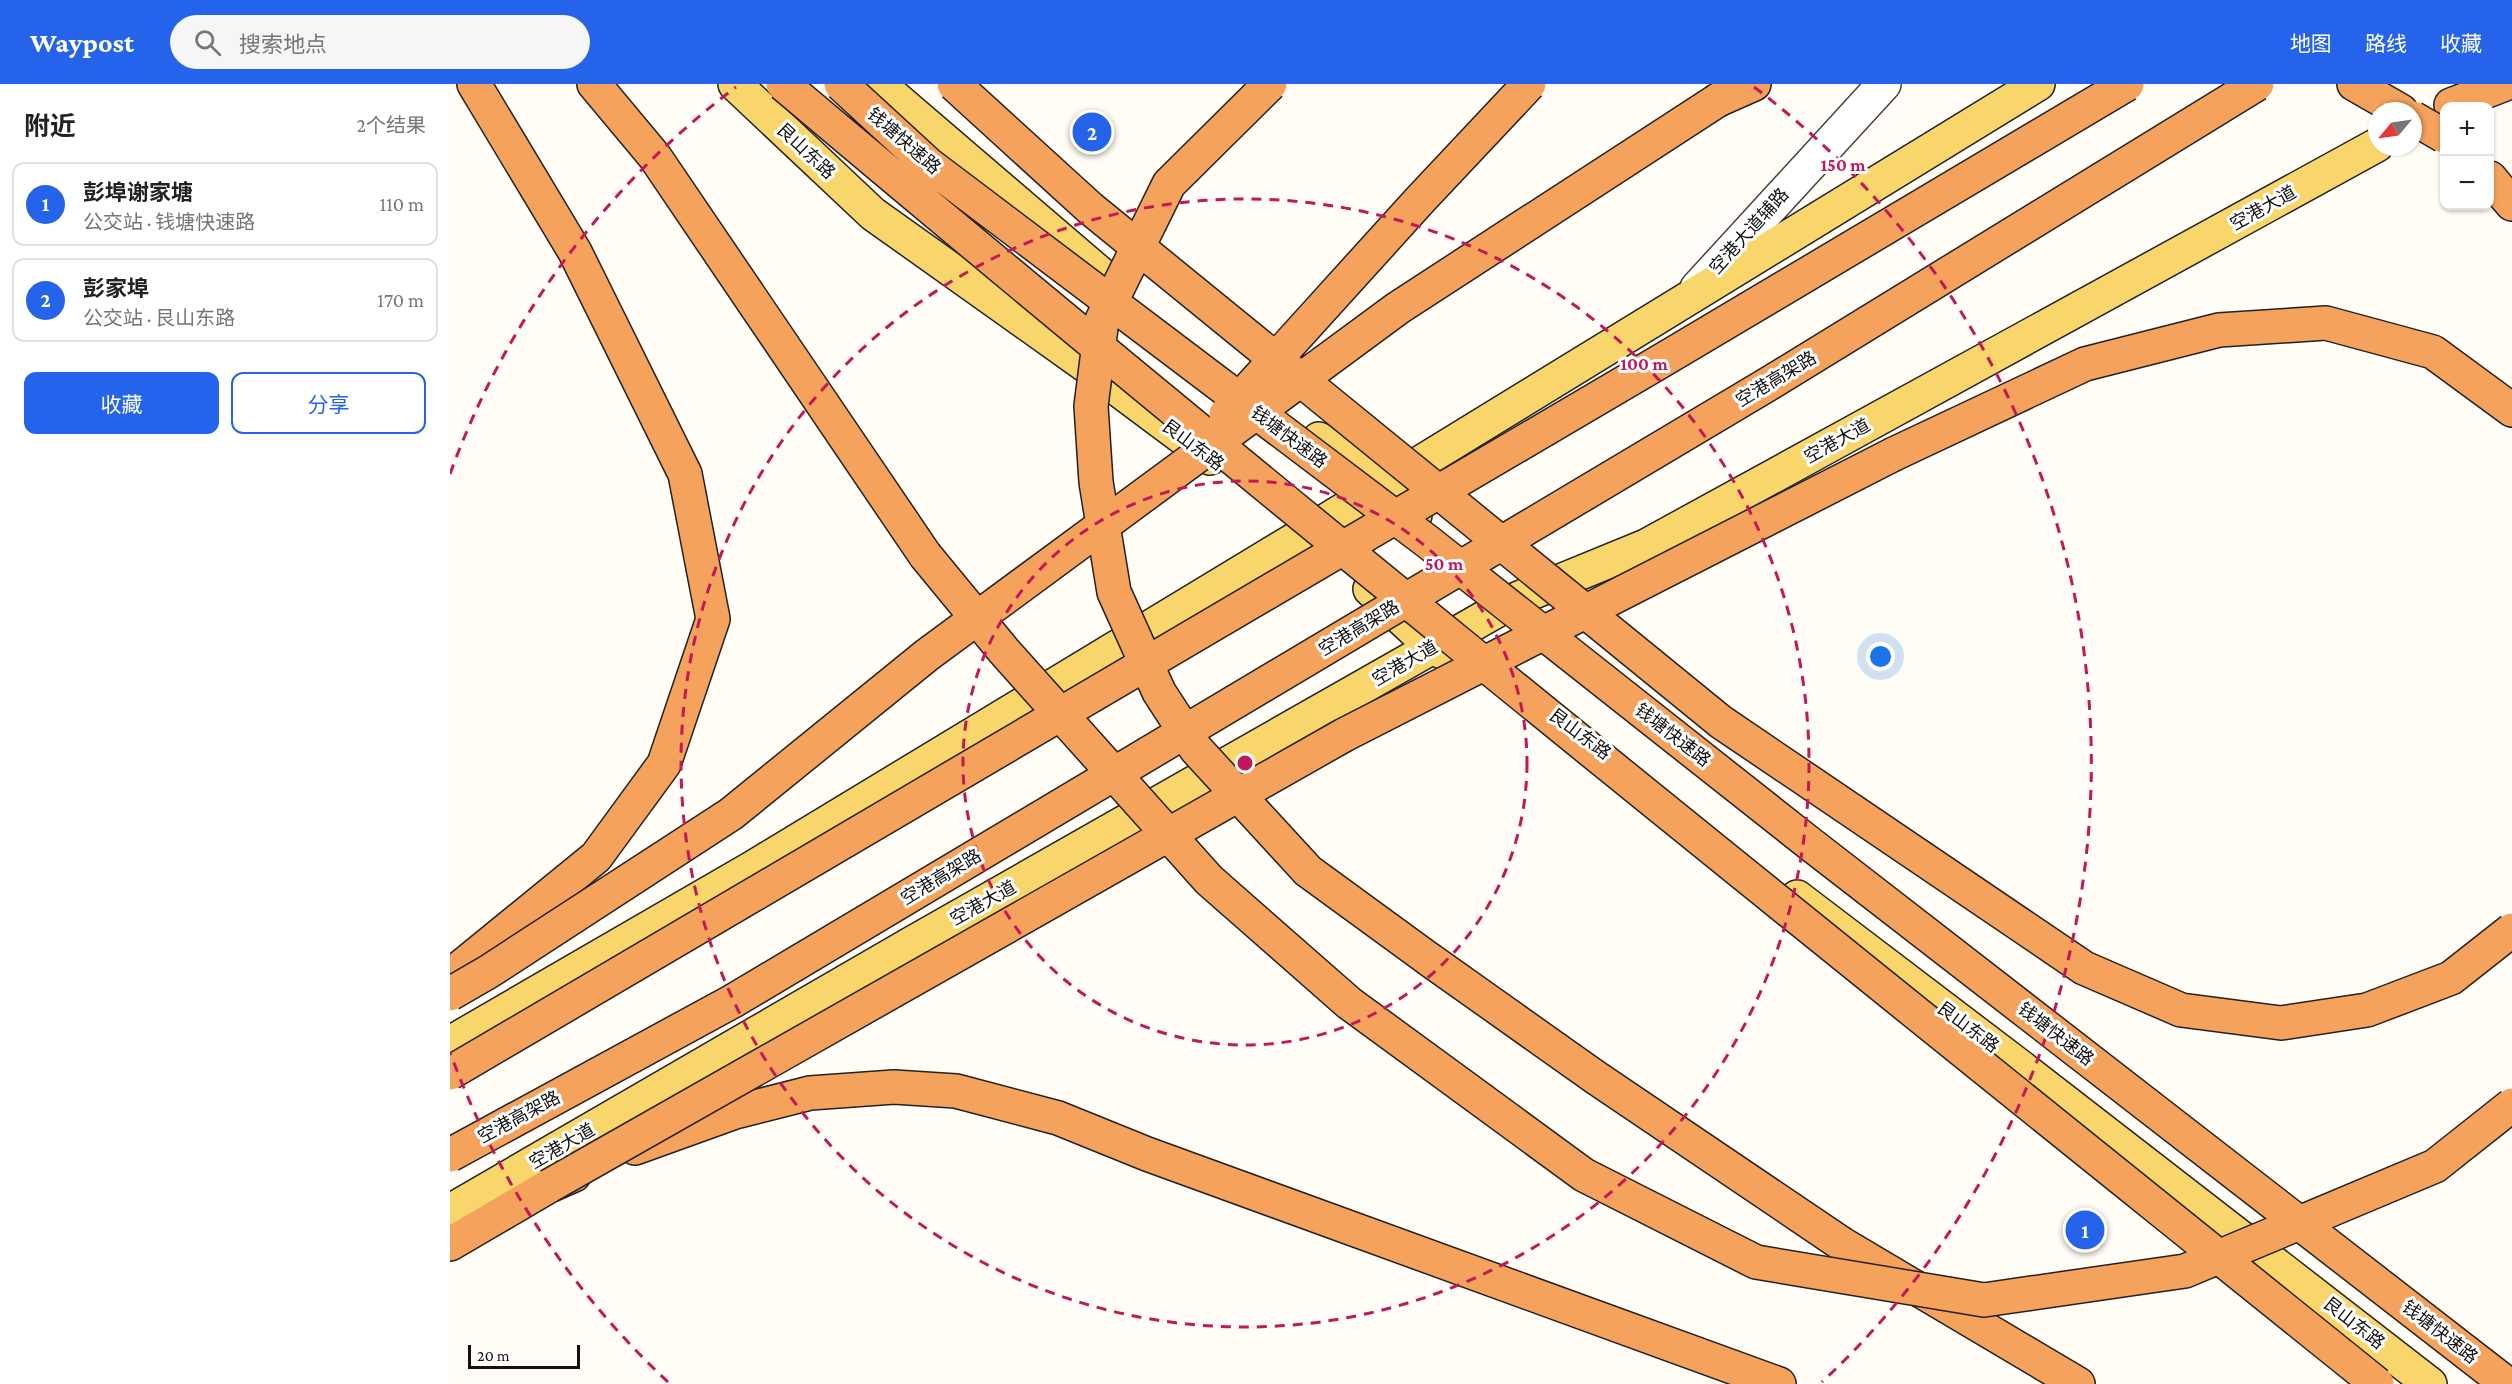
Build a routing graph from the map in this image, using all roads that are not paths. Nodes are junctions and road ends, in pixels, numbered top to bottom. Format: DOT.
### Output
graph roads {
  1 [pos="474,84"];
  2 [pos="594,84"];
  3 [pos="735,84"];
  4 [pos="783,84"];
  5 [pos="841,84"];
  6 [pos="879,84"];
  7 [pos="954,84"];
  8 [pos="1270,84"];
  9 [pos="1529,84"];
  10 [pos="1754,84"];
  11 [pos="1884,84"];
  12 [pos="2038,84"];
  13 [pos="2127,84"];
  14 [pos="2257,84"];
  15 [pos="2354,84"];
  16 [pos="2487,84"];
  17 [pos="2505,84"];
  18 [pos="2511,84"];
  19 [pos="2385,102"];
  20 [pos="2455,102"];
  21 [pos="2458,102"];
  22 [pos="2459,102"];
  23 [pos="2440,111"];
  24 [pos="2422,121"];
  25 [pos="2422,123"];
  26 [pos="2440,133"];
  27 [pos="2368,150"];
  28 [pos="2494,183"];
  29 [pos="2512,204"];
  30 [pos="1687,298"];
  31 [pos="2512,410"];
  32 [pos="1381,485"];
  33 [pos="1309,531"];
  34 [pos="1519,598"];
  35 [pos="1432,647"];
  36 [pos="927,655"];
  37 [pos="2512,930"];
  38 [pos="450,976"];
  39 [pos="450,994"];
  40 [pos="450,1043"];
  41 [pos="450,1073"];
  42 [pos="2512,1105"];
  43 [pos="450,1155"];
  44 [pos="549,1186"];
  45 [pos="450,1211"];
  46 [pos="450,1244"];
  47 [pos="2512,1370"];
  48 [pos="1779,1384"];
  49 [pos="2078,1384"];
  50 [pos="2377,1384"];
  51 [pos="2430,1384"];
  52 [pos="2507,1384"];
  1 -- 38 [label="highway"];
  2 -- 42 [label="highway, bridge"];
  3 -- 33 [label="main road, 艮山东路"];
  4 -- 50 [label="highway, 钱塘快速路, bridge"];
  5 -- 52 [label="highway, 钱塘快速路, bridge"];
  6 -- 32 [label="main road"];
  7 -- 37 [label="highway, bridge"];
  8 -- 49 [label="highway, bridge"];
  9 -- 36 [label="highway, bridge"];
  10 -- 36 [label="highway, bridge"];
  11 -- 30 [label="street, 空港大道辅路"];
  12 -- 30 [label="main road"];
  13 -- 41 [label="highway, bridge"];
  14 -- 43 [label="highway, 空港高架路, bridge"];
  15 -- 19 [label="highway"];
  16 -- 20 [label="main road"];
  17 -- 21 [label="highway"];
  18 -- 22 [label="street"];
  23 -- 24 [label="main road"];
  25 -- 26 [label="highway, bridge"];
  27 -- 34 [label="main road, 空港大道"];
  28 -- 29 [label="highway"];
  30 -- 32 [label="main road"];
  31 -- 44 [label="highway, bridge"];
  32 -- 33 [label="main road"];
  32 -- 34 [label="main road"];
  33 -- 35 [label="main road, 艮山东路"];
  33 -- 40 [label="main road"];
  34 -- 35 [label="main road, 空港大道"];
  34 -- 47 [label="main road"];
  35 -- 45 [label="main road, 空港大道"];
  35 -- 51 [label="main road, 艮山东路"];
  36 -- 39 [label="highway, bridge"];
  44 -- 46 [label="highway"];
  44 -- 48 [label="highway, bridge"];
}
